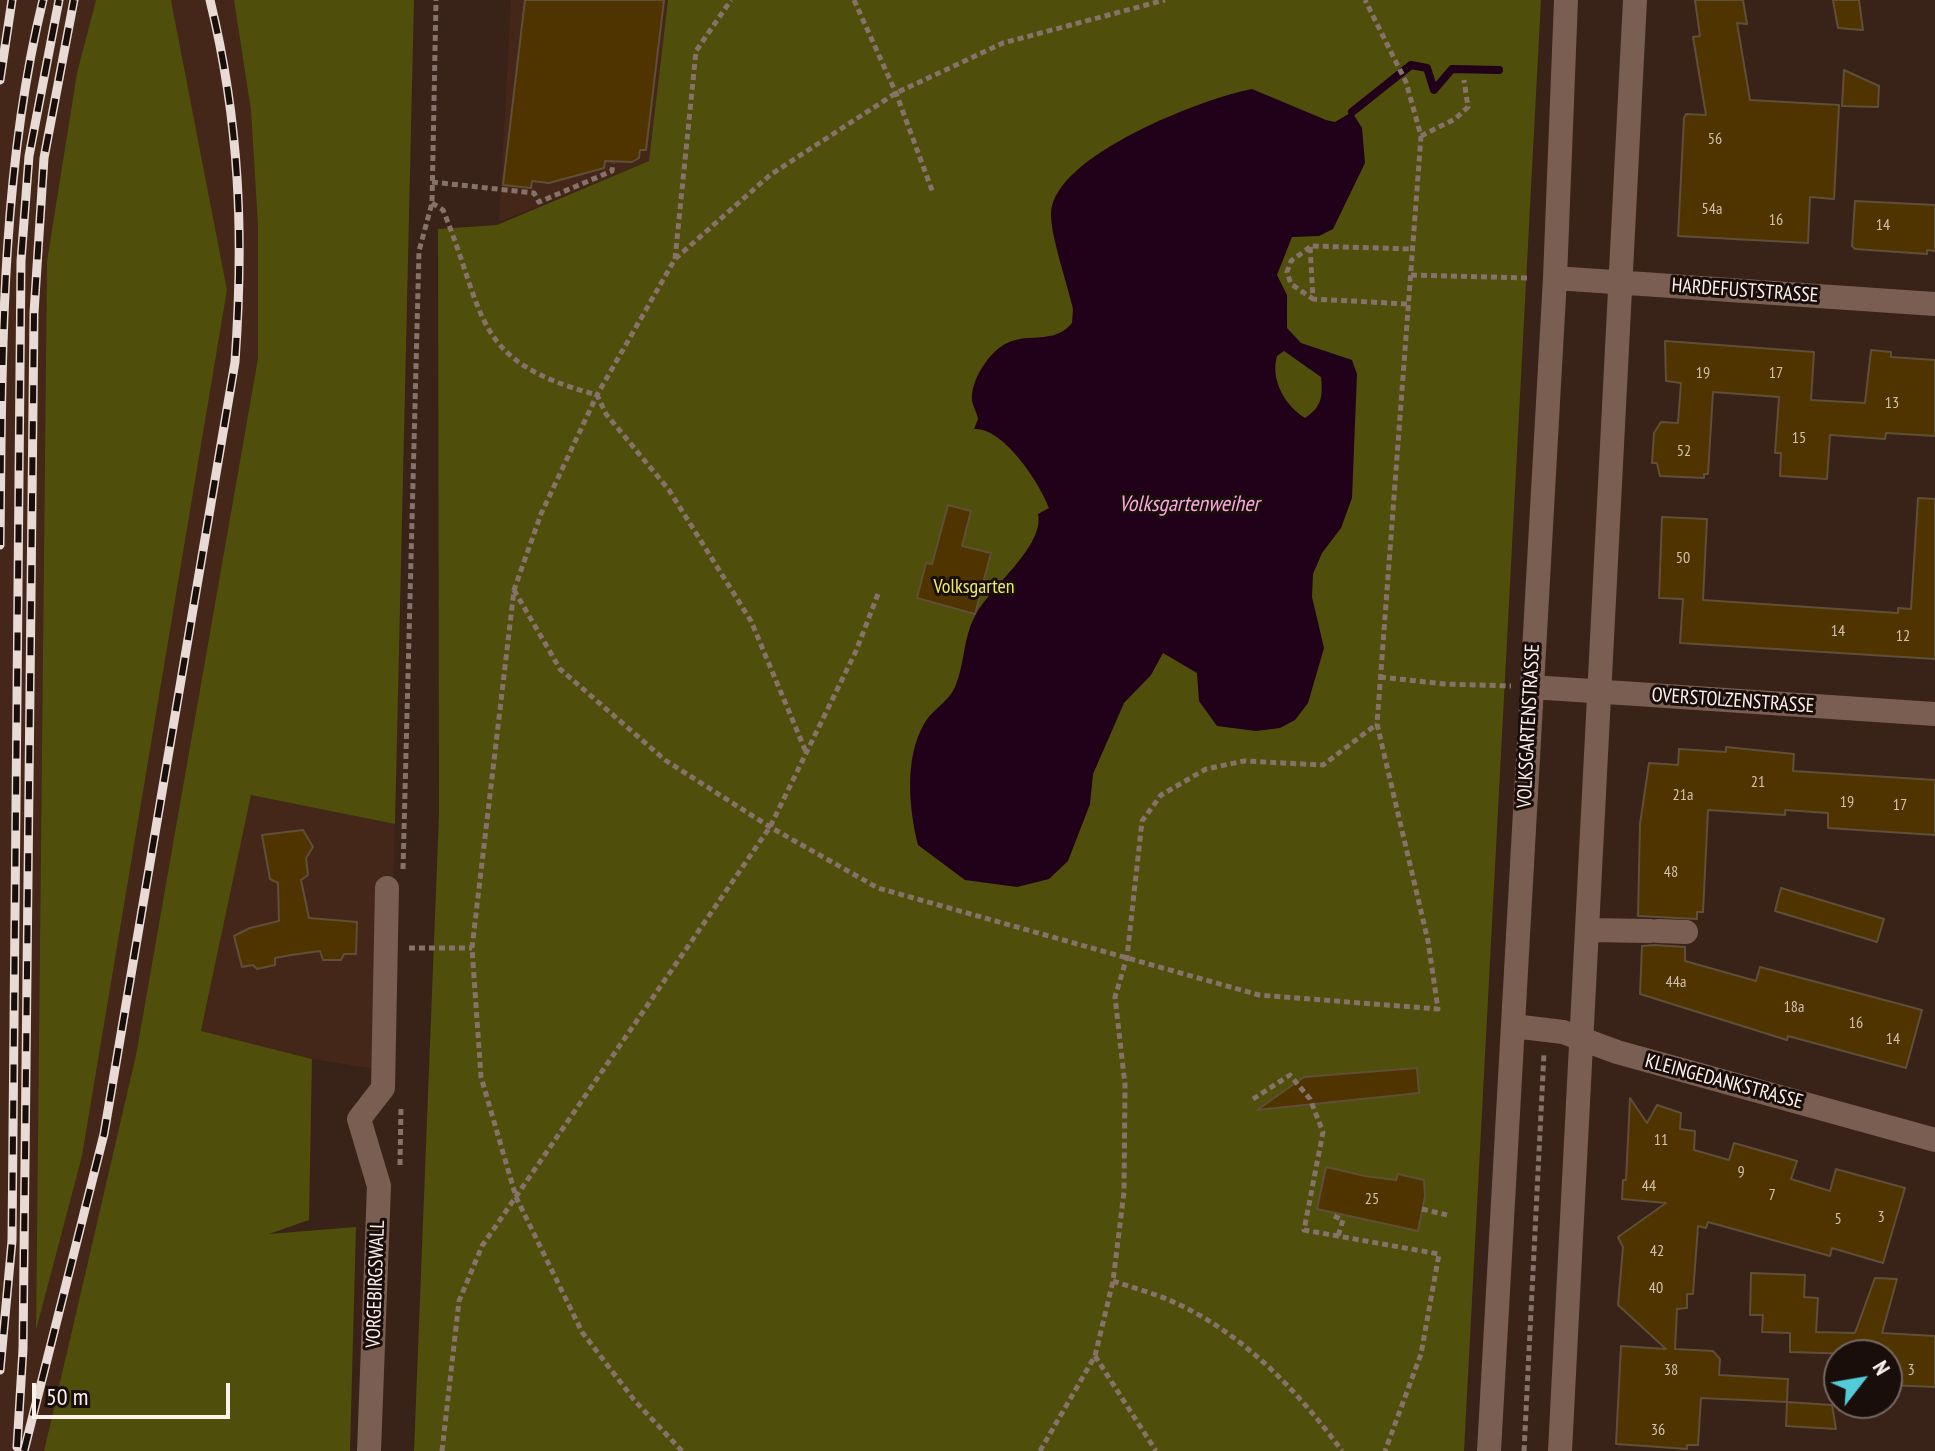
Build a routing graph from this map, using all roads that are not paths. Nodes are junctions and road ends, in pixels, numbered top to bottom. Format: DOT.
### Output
graph roads {
  1 [pos="1566,0"];
  2 [pos="1635,0"];
  3 [pos="1555,278"];
  4 [pos="1622,282"];
  5 [pos="1935,304"];
  6 [pos="1532,687"];
  7 [pos="1597,692"];
  8 [pos="1935,714"];
  9 [pos="395,886"];
  10 [pos="1587,930"];
  11 [pos="1686,932"];
  12 [pos="1513,1026"];
  13 [pos="1583,1040"];
  14 [pos="1935,1140"];
  15 [pos="369,1451"];
  16 [pos="1489,1451"];
  17 [pos="1560,1451"];
  1 -- 3 [label="street, VOLKSGARTENSTRASSE"];
  2 -- 4 [label="street"];
  3 -- 4 [label="street, HARDEFUSTSTRASSE"];
  3 -- 6 [label="street, VOLKSGARTENSTRASSE"];
  4 -- 5 [label="street, HARDEFUSTSTRASSE"];
  4 -- 7 [label="street"];
  6 -- 7 [label="street, OVERSTOLZENSTRASSE"];
  6 -- 12 [label="street, VOLKSGARTENSTRASSE"];
  7 -- 8 [label="street, OVERSTOLZENSTRASSE"];
  7 -- 10 [label="street"];
  9 -- 15 [label="street, VORGEBIRGSWALL"];
  10 -- 11 [label="street"];
  10 -- 13 [label="street"];
  12 -- 13 [label="street, KLEINGEDANKSTRASSE"];
  12 -- 16 [label="street, VOLKSGARTENSTRASSE"];
  13 -- 14 [label="street, KLEINGEDANKSTRASSE"];
  13 -- 17 [label="street"];
}
